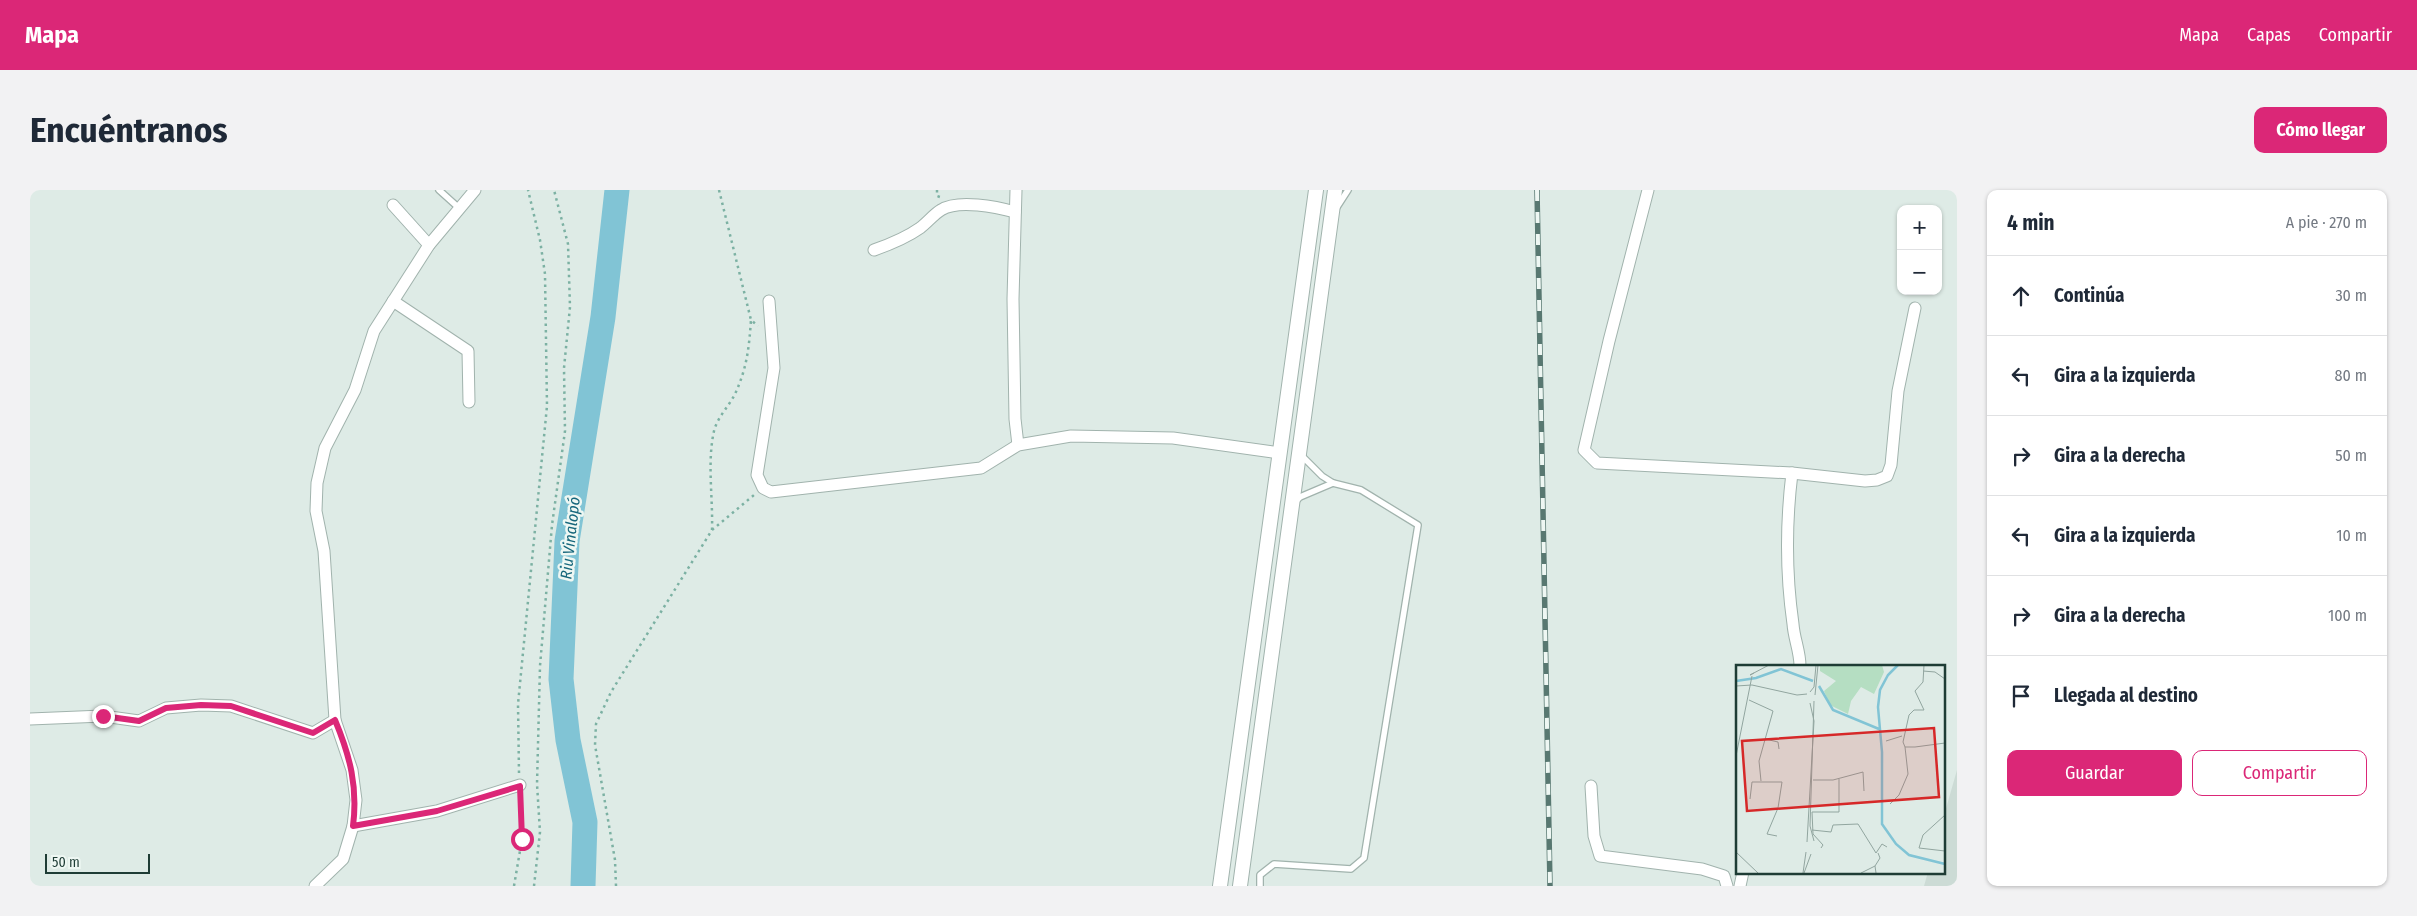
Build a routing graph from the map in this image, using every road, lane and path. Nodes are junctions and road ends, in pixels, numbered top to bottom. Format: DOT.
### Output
graph roads {
  1 [pos="439,190"];
  2 [pos="475,190"];
  3 [pos="528,190"];
  4 [pos="554,190"];
  5 [pos="719,190"];
  6 [pos="1016,190"];
  7 [pos="1316,190"];
  8 [pos="1335,190"];
  9 [pos="1348,190"];
  10 [pos="1648,190"];
  11 [pos="393,204"];
  12 [pos="459,208"];
  13 [pos="1015,212"];
  14 [pos="1331,214"];
  15 [pos="429,245"];
  16 [pos="874,250"];
  17 [pos="393,301"];
  18 [pos="769,301"];
  19 [pos="1914,308"];
  20 [pos="751,320"];
  21 [pos="772,338"];
  22 [pos="469,402"];
  23 [pos="1018,445"];
  24 [pos="1299,451"];
  25 [pos="1280,453"];
  26 [pos="1792,473"];
  27 [pos="1333,483"];
  28 [pos="763,488"];
  29 [pos="1291,505"];
  30 [pos="712,530"];
  31 [pos="1800,665"];
  32 [pos="30,719"];
  33 [pos="335,720"];
  34 [pos="520,786"];
  35 [pos="1591,786"];
  36 [pos="353,826"];
  37 [pos="315,886"];
  38 [pos="514,886"];
  39 [pos="534,886"];
  40 [pos="616,886"];
  41 [pos="1220,886"];
  42 [pos="1240,886"];
  43 [pos="1260,886"];
  44 [pos="1727,886"];
  1 -- 12 [label="lane"];
  2 -- 12 [label="street"];
  3 -- 34 [label="path"];
  4 -- 39 [label="path"];
  5 -- 20 [label="path"];
  6 -- 13 [label="street"];
  7 -- 25 [label="street"];
  8 -- 14 [label="street"];
  9 -- 14 [label="lane"];
  10 -- 26 [label="street"];
  11 -- 15 [label="street"];
  12 -- 15 [label="street"];
  13 -- 16 [label="street"];
  13 -- 23 [label="street"];
  14 -- 24 [label="street"];
  15 -- 17 [label="street"];
  17 -- 22 [label="street"];
  17 -- 33 [label="street"];
  18 -- 21 [label="street"];
  19 -- 26 [label="street"];
  20 -- 21 [label="path"];
  20 -- 30 [label="path"];
  21 -- 28 [label="street"];
  23 -- 25 [label="street"];
  23 -- 28 [label="street"];
  24 -- 27 [label="lane"];
  24 -- 29 [label="street"];
  25 -- 41 [label="street"];
  26 -- 31 [label="street"];
  27 -- 29 [label="lane"];
  27 -- 43 [label="lane"];
  28 -- 30 [label="path"];
  29 -- 42 [label="street"];
  30 -- 40 [label="path"];
  32 -- 33 [label="street"];
  33 -- 36 [label="street"];
  34 -- 36 [label="street"];
  34 -- 38 [label="path"];
  35 -- 44 [label="street"];
  36 -- 37 [label="street"];
}
